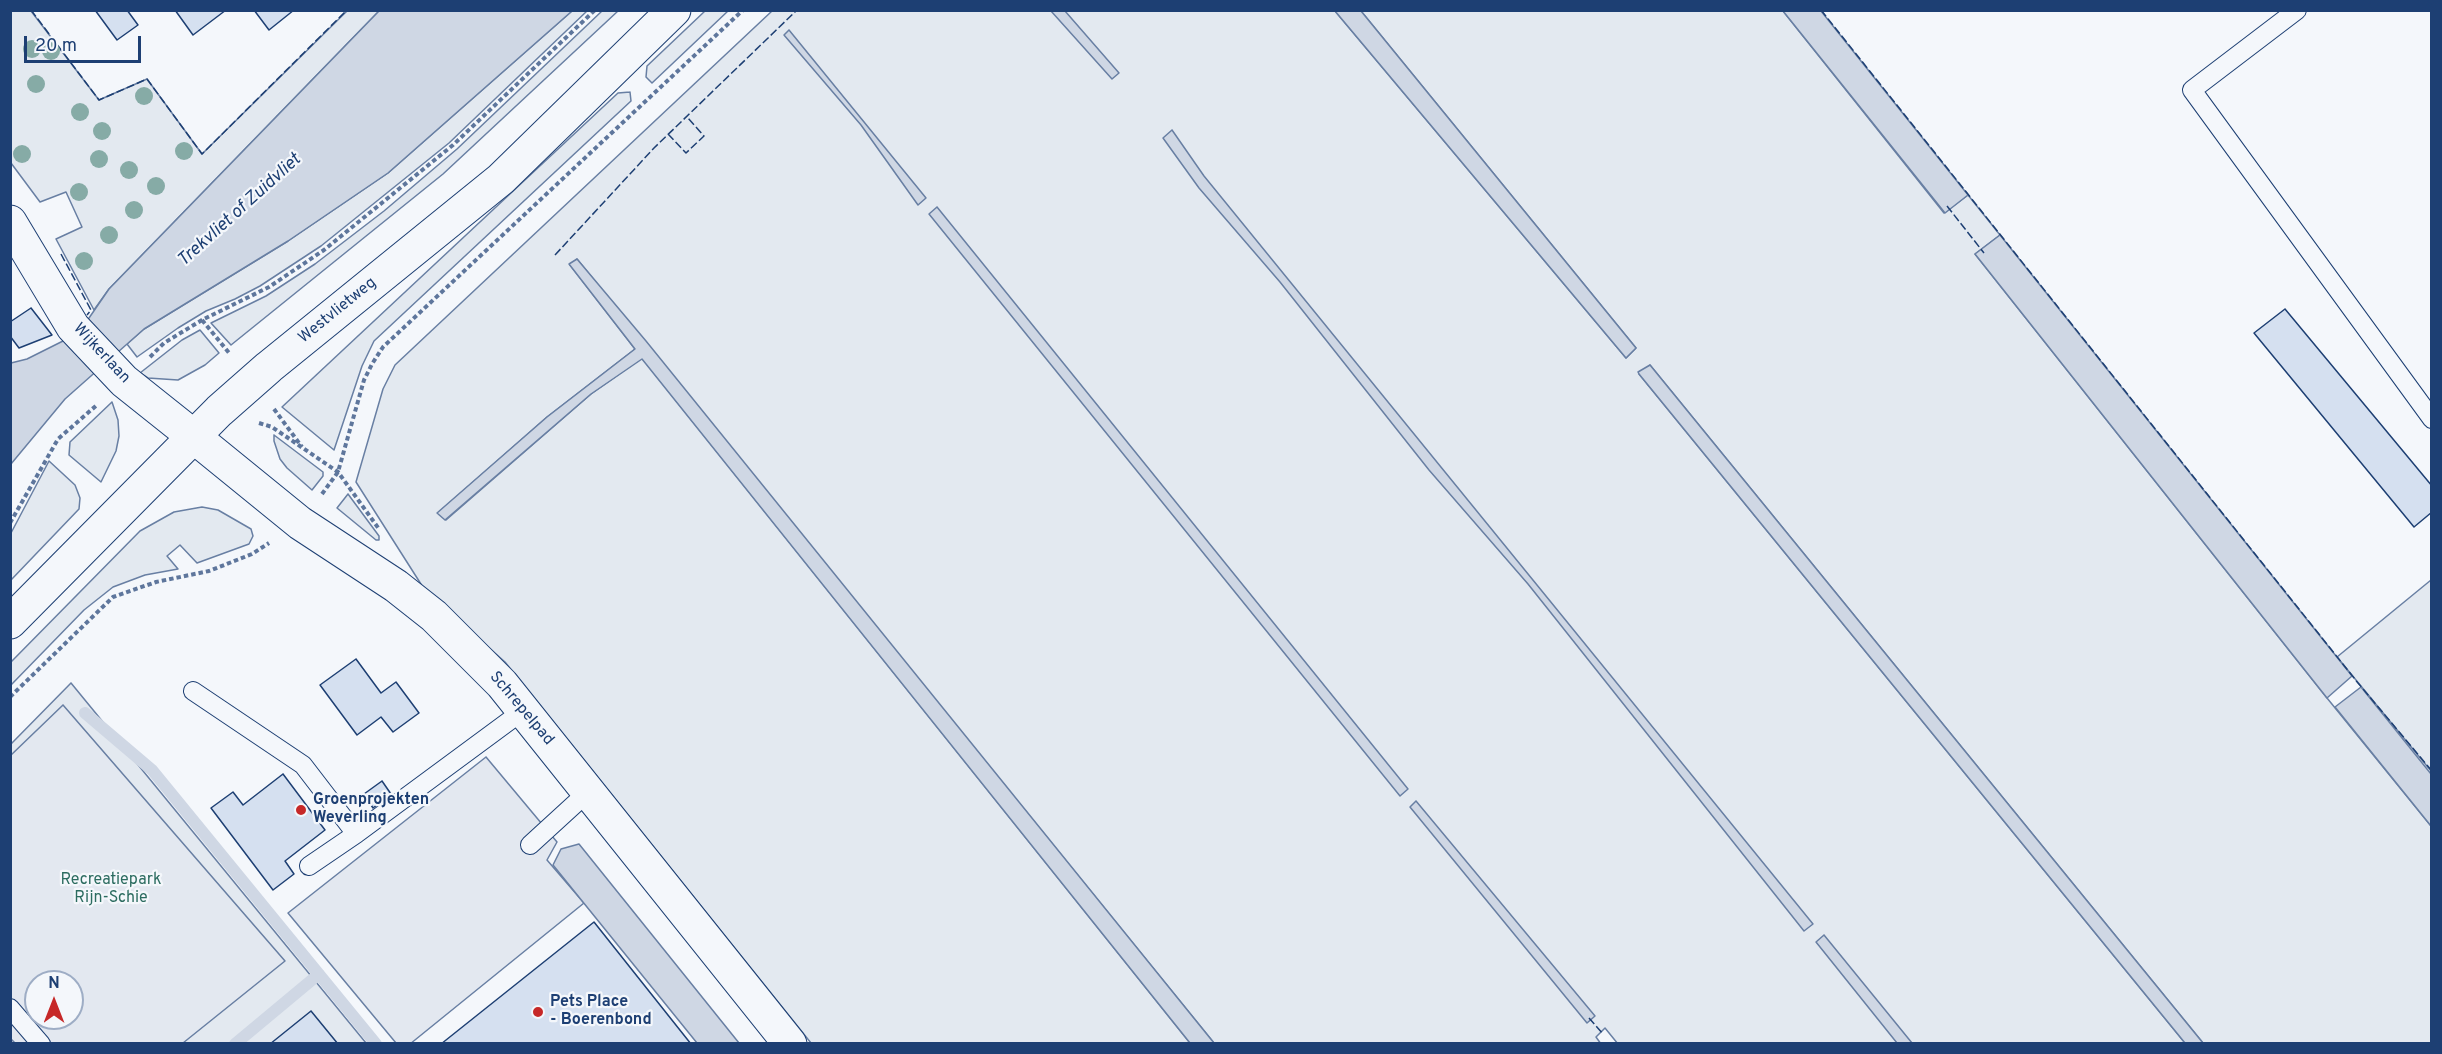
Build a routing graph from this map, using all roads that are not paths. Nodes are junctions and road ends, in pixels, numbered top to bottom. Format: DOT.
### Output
graph roads {
  1 [pos="674,10"];
  2 [pos="2297,10"];
  3 [pos="10,222"];
  4 [pos="2432,419"];
  5 [pos="193,436"];
  6 [pos="10,622"];
  7 [pos="193,691"];
  8 [pos="524,710"];
  9 [pos="589,791"];
  10 [pos="356,834"];
  11 [pos="530,845"];
  12 [pos="309,866"];
  13 [pos="10,1008"];
  14 [pos="40,1044"];
  15 [pos="790,1044"];
  1 -- 5 [label="street, Westvlietweg"];
  2 -- 4 [label="lane"];
  3 -- 5 [label="street, Wijkerlaan"];
  5 -- 6 [label="street, Westvlietweg"];
  5 -- 8 [label="street, Schrepelpad"];
  7 -- 10 [label="lane"];
  8 -- 9 [label="street, Schrepelpad"];
  8 -- 10 [label="lane"];
  9 -- 11 [label="lane"];
  9 -- 15 [label="street, Schrepelpad"];
  10 -- 12 [label="lane"];
  13 -- 14 [label="lane"];
}
